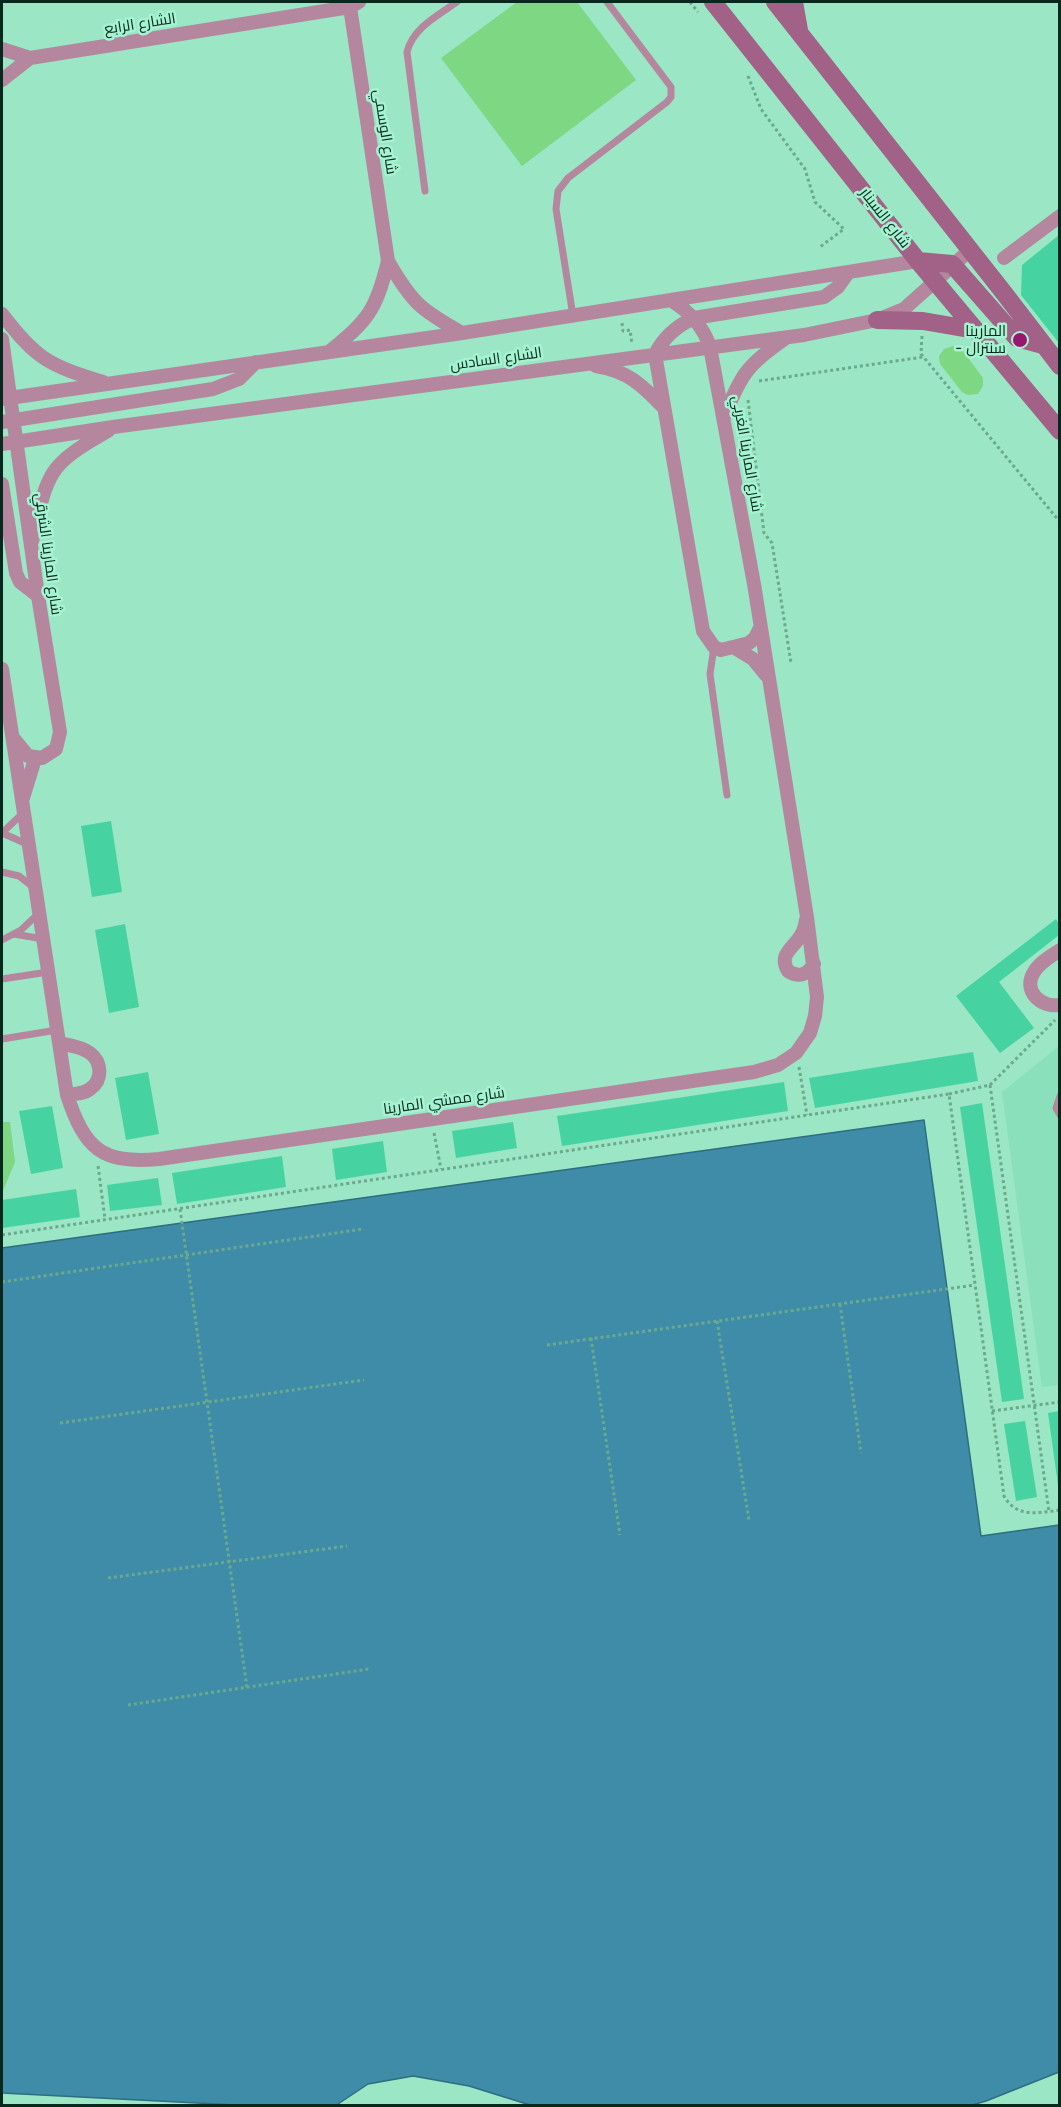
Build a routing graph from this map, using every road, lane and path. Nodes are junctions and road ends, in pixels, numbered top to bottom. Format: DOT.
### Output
graph roads {
  1 [pos="457,2"];
  2 [pos="607,2"];
  3 [pos="690,2"];
  4 [pos="713,2"];
  5 [pos="775,2"];
  6 [pos="794,2"];
  7 [pos="354,4"];
  8 [pos="702,17"];
  9 [pos="799,32"];
  10 [pos="2,49"];
  11 [pos="30,58"];
  12 [pos="748,75"];
  13 [pos="2,80"];
  14 [pos="425,191"];
  15 [pos="1059,216"];
  16 [pos="820,247"];
  17 [pos="970,250"];
  18 [pos="1004,258"];
  19 [pos="388,261"];
  20 [pos="918,261"];
  21 [pos="952,264"];
  22 [pos="848,273"];
  23 [pos="936,281"];
  24 [pos="672,301"];
  25 [pos="620,309"];
  26 [pos="2,314"];
  27 [pos="573,316"];
  28 [pos="694,318"];
  29 [pos="877,320"];
  30 [pos="922,321"];
  31 [pos="975,330"];
  32 [pos="462,333"];
  33 [pos="788,337"];
  34 [pos="2,339"];
  35 [pos="1043,345"];
  36 [pos="710,347"];
  37 [pos="328,352"];
  38 [pos="655,354"];
  39 [pos="634,356"];
  40 [pos="923,357"];
  41 [pos="256,362"];
  42 [pos="582,363"];
  43 [pos="1059,366"];
  44 [pos="105,383"];
  45 [pos="752,384"];
  46 [pos="750,391"];
  47 [pos="4,402"];
  48 [pos="663,407"];
  49 [pos="724,419"];
  50 [pos="7,421"];
  51 [pos="113,427"];
  52 [pos="1059,431"];
  53 [pos="2,432"];
  54 [pos="8,443"];
  55 [pos="2,484"];
  56 [pos="1059,522"];
  57 [pos="30,546"];
  58 [pos="38,596"];
  59 [pos="760,628"];
  60 [pos="714,647"];
  61 [pos="735,648"];
  62 [pos="791,663"];
  63 [pos="2,669"];
  64 [pos="768,677"];
  65 [pos="12,736"];
  66 [pos="35,759"];
  67 [pos="727,795"];
  68 [pos="22,808"];
  69 [pos="2,833"];
  70 [pos="27,844"];
  71 [pos="2,872"];
  72 [pos="35,891"];
  73 [pos="38,914"];
  74 [pos="807,917"];
  75 [pos="14,934"];
  76 [pos="43,939"];
  77 [pos="2,940"];
  78 [pos="1059,950"];
  79 [pos="814,964"];
  80 [pos="48,972"];
  81 [pos="2,979"];
  82 [pos="1059,1011"];
  83 [pos="58,1036"];
  84 [pos="2,1039"];
  85 [pos="796,1053"];
  86 [pos="990,1085"];
  87 [pos="949,1094"];
  88 [pos="68,1095"];
  89 [pos="1059,1096"];
  90 [pos="807,1115"];
  91 [pos="1059,1115"];
  92 [pos="432,1119"];
  93 [pos="95,1147"];
  94 [pos="441,1169"];
  95 [pos="180,1208"];
  96 [pos="105,1219"];
  97 [pos="363,1229"];
  98 [pos="2,1235"];
  99 [pos="186,1255"];
  100 [pos="2,1282"];
  101 [pos="975,1285"];
  102 [pos="840,1304"];
  103 [pos="717,1321"];
  104 [pos="591,1338"];
  105 [pos="548,1345"];
  106 [pos="364,1380"];
  107 [pos="207,1402"];
  108 [pos="1059,1402"];
  109 [pos="1034,1406"];
  110 [pos="992,1411"];
  111 [pos="60,1423"];
  112 [pos="861,1453"];
  113 [pos="1059,1510"];
  114 [pos="1049,1512"];
  115 [pos="749,1520"];
  116 [pos="620,1535"];
  117 [pos="347,1546"];
  118 [pos="230,1562"];
  119 [pos="108,1578"];
  120 [pos="369,1669"];
  121 [pos="248,1688"];
  122 [pos="128,1705"];
  1 -- 14 [label="lane"];
  2 -- 27 [label="lane"];
  3 -- 8 [label="path"];
  4 -- 20 [label="street, شارع السينار"];
  5 -- 9 [label="street"];
  6 -- 9 [label="street"];
  7 -- 11 [label="street, الشارع الرابع"];
  7 -- 19 [label="street, شارع الوسمي"];
  9 -- 17 [label="street"];
  10 -- 11 [label="street, الشارع الرابع"];
  11 -- 13 [label="street, الشارع الرابع"];
  12 -- 16 [label="path"];
  15 -- 18 [label="street"];
  17 -- 21 [label="street, الشارع السادس"];
  17 -- 35 [label="street"];
  19 -- 32 [label="street, شارع الوسمي"];
  19 -- 37 [label="street, شارع الوسمي"];
  20 -- 21 [label="street"];
  20 -- 22 [label="street, الشارع السادس"];
  20 -- 23 [label="street, شارع السينار"];
  21 -- 23 [label="street, الشارع السادس"];
  21 -- 35 [label="street"];
  22 -- 24 [label="street, الشارع السادس"];
  22 -- 28 [label="street"];
  23 -- 29 [label="street, الشارع السادس"];
  23 -- 31 [label="street, شارع السينار"];
  24 -- 25 [label="street, الشارع السادس"];
  24 -- 28 [label="street, شارع المارينا الغربي"];
  25 -- 27 [label="street, الشارع السادس"];
  25 -- 39 [label="path"];
  26 -- 44 [label="street"];
  27 -- 32 [label="street, الشارع السادس"];
  28 -- 36 [label="street, شارع المارينا الغربي"];
  28 -- 38 [label="street"];
  29 -- 30 [label="street"];
  29 -- 33 [label="street, الشارع السادس"];
  30 -- 31 [label="street"];
  30 -- 40 [label="path"];
  31 -- 52 [label="street, شارع السينار"];
  32 -- 37 [label="street, الشارع السادس"];
  33 -- 36 [label="street, الشارع السادس"];
  33 -- 49 [label="street"];
  34 -- 47 [label="street, شارع المارينا الشرقي"];
  35 -- 43 [label="street"];
  36 -- 38 [label="street, الشارع السادس"];
  36 -- 49 [label="street, شارع المارينا الغربي"];
  37 -- 41 [label="street, الشارع السادس"];
  38 -- 39 [label="street, الشارع السادس"];
  38 -- 48 [label="street"];
  39 -- 42 [label="street, الشارع السادس"];
  40 -- 45 [label="path"];
  40 -- 56 [label="path"];
  41 -- 44 [label="street, الشارع السادس"];
  41 -- 50 [label="street"];
  42 -- 48 [label="street"];
  42 -- 51 [label="street, الشارع السادس"];
  44 -- 47 [label="street, الشارع السادس"];
  46 -- 62 [label="path"];
  47 -- 50 [label="street, شارع المارينا الشرقي"];
  48 -- 60 [label="street"];
  49 -- 59 [label="street, شارع المارينا الغربي"];
  50 -- 54 [label="street, شارع المارينا الشرقي"];
  51 -- 54 [label="street, الشارع السادس"];
  51 -- 57 [label="street"];
  53 -- 54 [label="street"];
  54 -- 57 [label="street, شارع المارينا الشرقي"];
  55 -- 58 [label="street"];
  57 -- 58 [label="street, شارع المارينا الشرقي"];
  58 -- 66 [label="street, شارع المارينا الشرقي"];
  59 -- 61 [label="street"];
  59 -- 64 [label="street, شارع المارينا الغربي"];
  60 -- 61 [label="street"];
  60 -- 67 [label="lane"];
  61 -- 64 [label="street"];
  63 -- 65 [label="street"];
  64 -- 74 [label="street, شارع المارينا الغربي"];
  65 -- 66 [label="street"];
  65 -- 68 [label="street"];
  66 -- 68 [label="street"];
  68 -- 69 [label="lane"];
  68 -- 70 [label="street"];
  69 -- 70 [label="lane"];
  70 -- 72 [label="street"];
  71 -- 72 [label="lane"];
  72 -- 73 [label="street"];
  73 -- 75 [label="lane"];
  73 -- 76 [label="street"];
  74 -- 79 [label="street, شارع المارينا الغربي"];
  74 -- 79 [label="street"];
  75 -- 76 [label="lane"];
  75 -- 77 [label="lane"];
  76 -- 80 [label="street"];
  78 -- 82 [label="street"];
  79 -- 85 [label="street, شارع المارينا الغربي"];
  80 -- 81 [label="lane"];
  80 -- 83 [label="street"];
  82 -- 86 [label="path"];
  83 -- 84 [label="lane"];
  83 -- 88 [label="street"];
  83 -- 88 [label="street"];
  85 -- 90 [label="path"];
  85 -- 92 [label="street, شارع ممشي المارينا"];
  86 -- 87 [label="path"];
  86 -- 109 [label="path"];
  87 -- 90 [label="path"];
  87 -- 101 [label="path"];
  88 -- 93 [label="street"];
  89 -- 91 [label="lane"];
  90 -- 94 [label="path"];
  92 -- 93 [label="street, شارع ممشي المارينا"];
  92 -- 94 [label="path"];
  93 -- 96 [label="path"];
  94 -- 95 [label="path"];
  95 -- 96 [label="path"];
  95 -- 99 [label="path"];
  96 -- 98 [label="path"];
  97 -- 99 [label="path"];
  99 -- 100 [label="path"];
  99 -- 107 [label="path"];
  101 -- 102 [label="path"];
  101 -- 110 [label="path"];
  102 -- 103 [label="path"];
  102 -- 112 [label="path"];
  103 -- 104 [label="path"];
  103 -- 115 [label="path"];
  104 -- 105 [label="path"];
  104 -- 116 [label="path"];
  106 -- 107 [label="path"];
  107 -- 111 [label="path"];
  107 -- 118 [label="path"];
  108 -- 109 [label="path"];
  109 -- 110 [label="path"];
  109 -- 114 [label="path"];
  110 -- 114 [label="path"];
  113 -- 114 [label="path"];
  117 -- 118 [label="path"];
  118 -- 119 [label="path"];
  118 -- 121 [label="path"];
  120 -- 121 [label="path"];
  121 -- 122 [label="path"];
}
